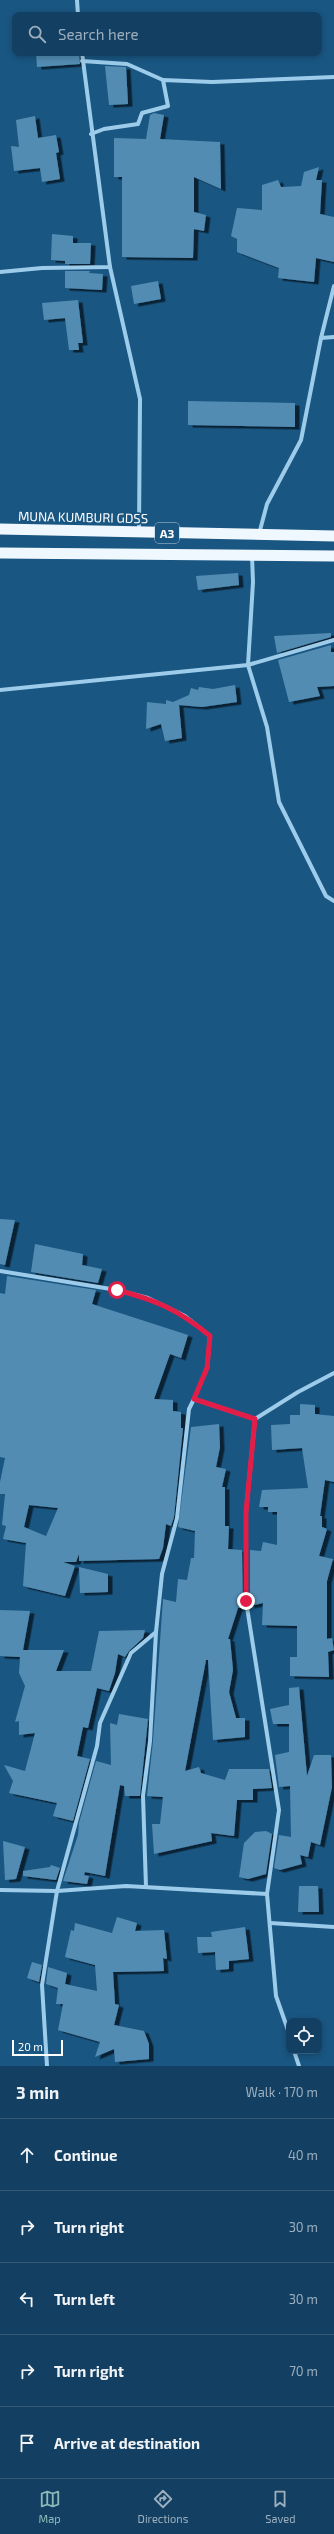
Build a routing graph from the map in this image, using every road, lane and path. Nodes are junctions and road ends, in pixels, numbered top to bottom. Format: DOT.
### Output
graph roads {
  1 [pos="77,0"];
  2 [pos="78,12"];
  3 [pos="82,56"];
  4 [pos="82,61"];
  5 [pos="334,78"];
  6 [pos="163,80"];
  7 [pos="91,134"];
  8 [pos="110,267"];
  9 [pos="0,272"];
  10 [pos="334,286"];
  11 [pos="334,337"];
  12 [pos="321,338"];
  13 [pos="0,529"];
  14 [pos="139,532"];
  15 [pos="259,534"];
  16 [pos="334,536"];
  17 [pos="0,553"];
  18 [pos="252,555"];
  19 [pos="334,556"];
  20 [pos="334,640"];
  21 [pos="248,665"];
  22 [pos="0,690"];
  23 [pos="334,901"];
  24 [pos="0,1271"];
  25 [pos="334,1373"];
  26 [pos="194,1399"];
  27 [pos="255,1419"];
  28 [pos="156,1632"];
  29 [pos="146,1888"];
  30 [pos="0,1890"];
  31 [pos="57,1891"];
  32 [pos="267,1894"];
  33 [pos="270,1923"];
  34 [pos="334,1927"];
  35 [pos="286,2024"];
  36 [pos="295,2054"];
  37 [pos="48,2066"];
  38 [pos="299,2066"];
  1 -- 2 [label="street"];
  3 -- 4 [label="street"];
  4 -- 6 [label="street"];
  4 -- 7 [label="street"];
  5 -- 6 [label="street"];
  6 -- 7 [label="street"];
  7 -- 8 [label="street"];
  8 -- 9 [label="street"];
  8 -- 14 [label="street"];
  10 -- 12 [label="street"];
  11 -- 12 [label="street"];
  12 -- 15 [label="street"];
  13 -- 14 [label="highway, MUNA KUMBURI GDSS / A3"];
  14 -- 15 [label="highway, MUNA KUMBURI GDSS / A3"];
  15 -- 16 [label="highway, MUNA KUMBURI GDSS / A3"];
  17 -- 18 [label="highway, A3"];
  18 -- 19 [label="highway, A3"];
  18 -- 21 [label="street"];
  20 -- 21 [label="street"];
  21 -- 22 [label="street"];
  21 -- 23 [label="street"];
  24 -- 26 [label="street"];
  25 -- 27 [label="street"];
  26 -- 27 [label="street"];
  26 -- 28 [label="street"];
  27 -- 32 [label="street"];
  28 -- 29 [label="street"];
  28 -- 31 [label="street"];
  29 -- 31 [label="street"];
  29 -- 32 [label="street"];
  30 -- 31 [label="street"];
  31 -- 37 [label="street"];
  32 -- 33 [label="street"];
  33 -- 34 [label="street"];
  33 -- 35 [label="street"];
  36 -- 38 [label="street"];
}
